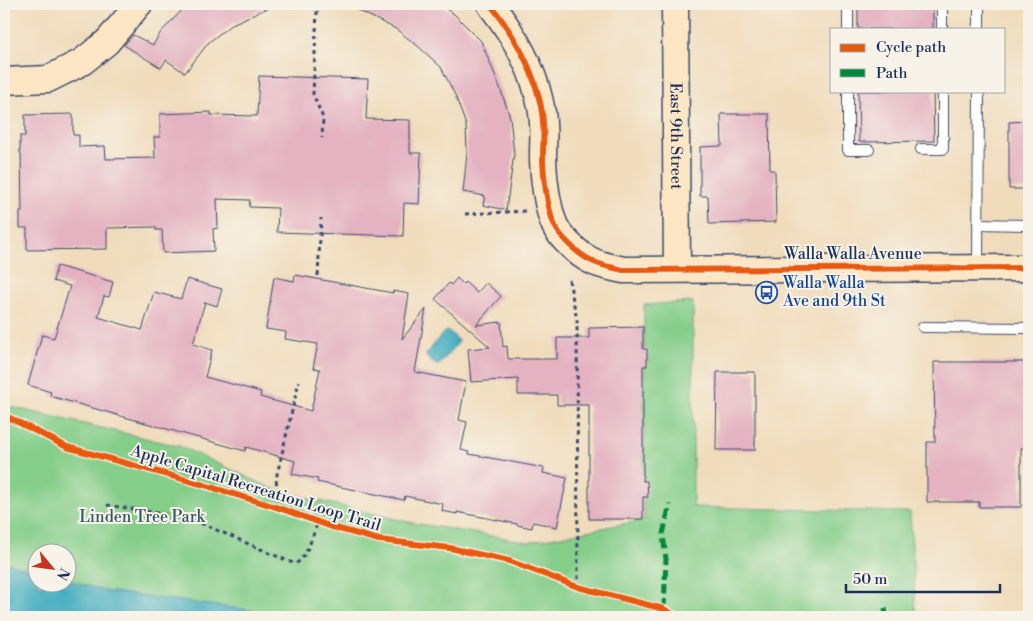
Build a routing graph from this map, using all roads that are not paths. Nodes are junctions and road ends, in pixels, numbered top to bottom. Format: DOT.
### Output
graph roads {
  1 [pos="139,4"];
  2 [pos="490,4"];
  3 [pos="675,4"];
  4 [pos="848,4"];
  5 [pos="942,4"];
  6 [pos="979,4"];
  7 [pos="848,28"];
  8 [pos="942,28"];
  9 [pos="979,28"];
  10 [pos="4,81"];
  11 [pos="848,92"];
  12 [pos="942,92"];
  13 [pos="979,92"];
  14 [pos="921,149"];
  15 [pos="869,150"];
  16 [pos="978,224"];
  17 [pos="1029,225"];
  18 [pos="978,268"];
  19 [pos="1029,268"];
  20 [pos="677,269"];
  21 [pos="923,327"];
  22 [pos="1029,328"];
  1 -- 10 [label="street"];
  2 -- 20 [label="street, Walla Walla Avenue"];
  3 -- 20 [label="street, East 9th Street"];
  4 -- 7 [label="lane"];
  5 -- 8 [label="lane"];
  6 -- 9 [label="lane"];
  11 -- 15 [label="lane"];
  12 -- 14 [label="lane"];
  13 -- 16 [label="lane"];
  16 -- 17 [label="lane"];
  16 -- 18 [label="lane"];
  18 -- 19 [label="street, Walla Walla Avenue"];
  18 -- 20 [label="street, Walla Walla Avenue"];
  21 -- 22 [label="lane"];
}
